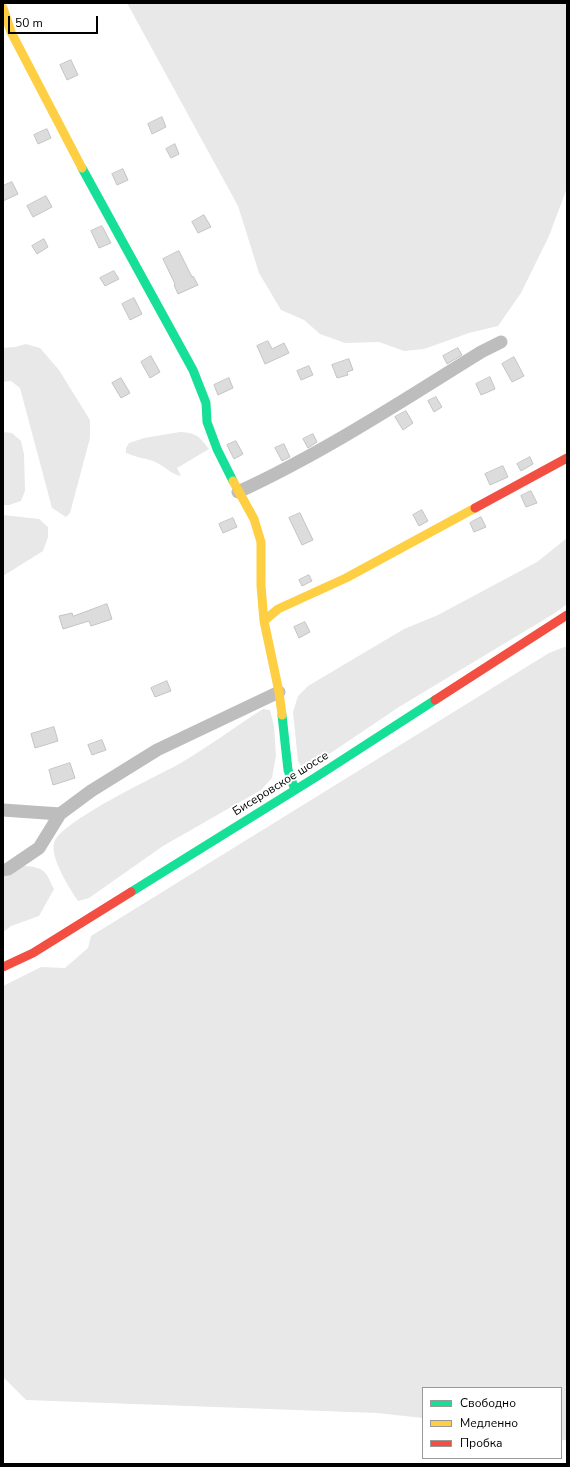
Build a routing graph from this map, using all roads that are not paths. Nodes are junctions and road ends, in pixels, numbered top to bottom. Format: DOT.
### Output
graph roads {
  1 [pos="3,8"];
  2 [pos="501,342"];
  3 [pos="567,458"];
  4 [pos="238,492"];
  5 [pos="567,615"];
  6 [pos="264,620"];
  7 [pos="279,692"];
  8 [pos="295,790"];
  9 [pos="3,810"];
  10 [pos="60,814"];
  11 [pos="3,870"];
  12 [pos="3,967"];
  1 -- 4 [label="street"];
  2 -- 4 [label="street"];
  3 -- 6 [label="street"];
  4 -- 6 [label="street"];
  5 -- 8 [label="street, Бисеровское шоссе"];
  6 -- 7 [label="street"];
  7 -- 8 [label="street"];
  7 -- 10 [label="street"];
  8 -- 12 [label="street, Бисеровское шоссе"];
  9 -- 10 [label="street"];
  10 -- 11 [label="street"];
}
